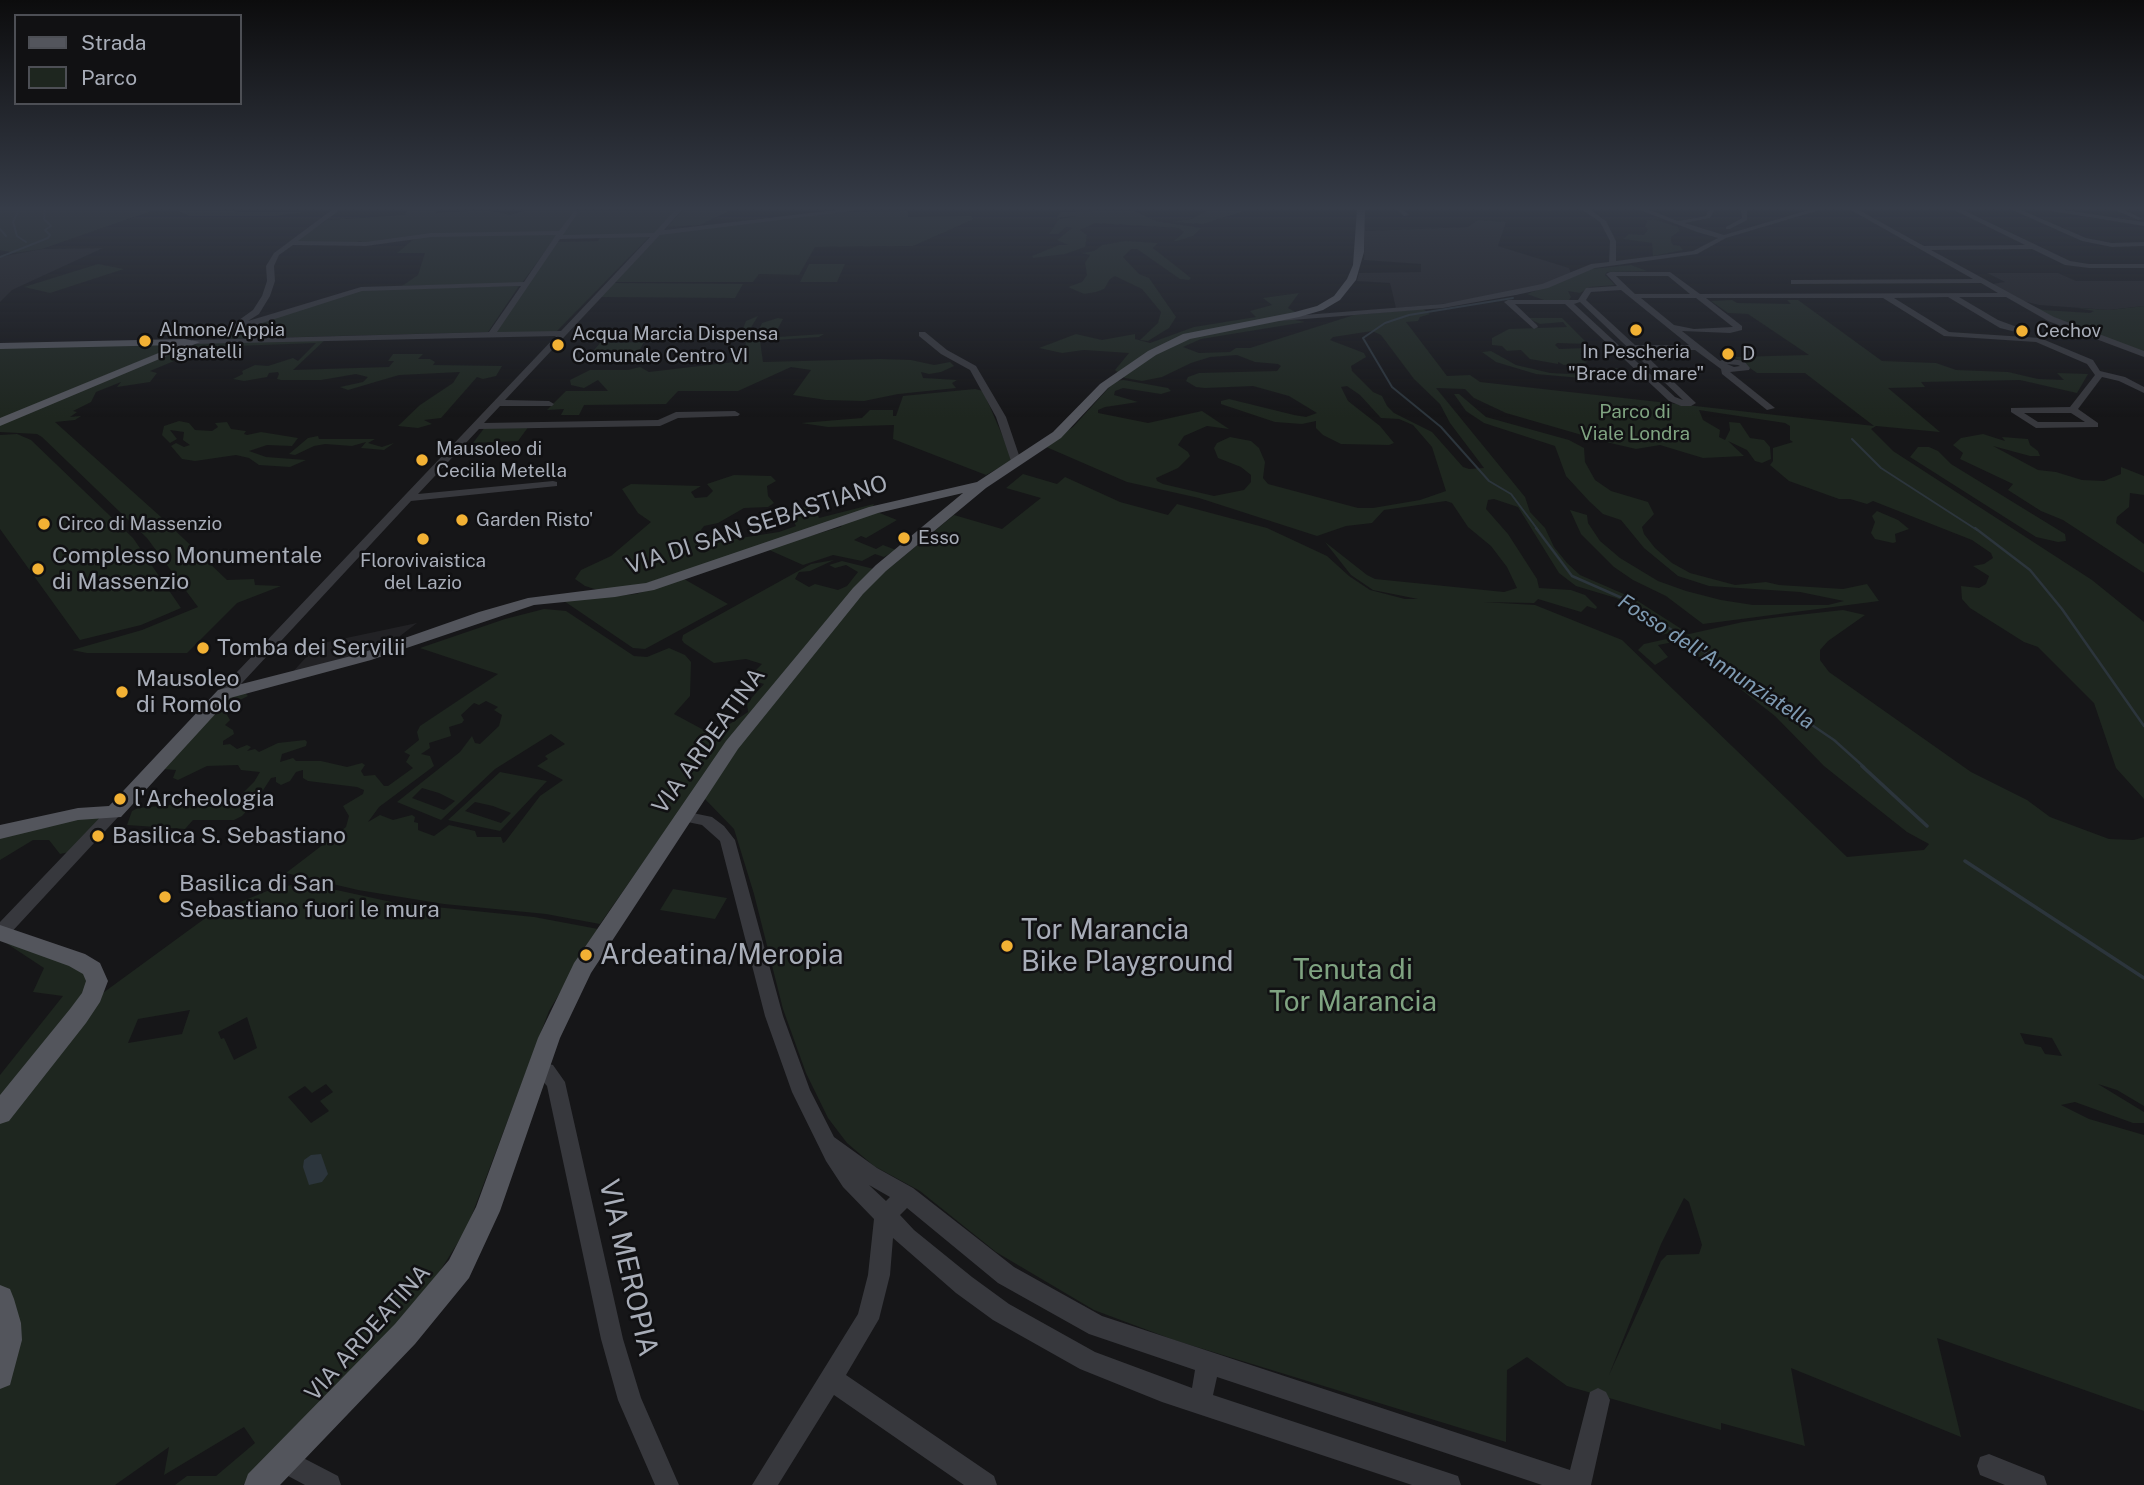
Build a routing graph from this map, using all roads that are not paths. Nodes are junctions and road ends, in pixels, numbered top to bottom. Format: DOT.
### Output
graph roads {
  1 [pos="271,278"];
  2 [pos="529,278"];
  3 [pos="615,278"];
  4 [pos="1352,278"];
  5 [pos="1560,278"];
  6 [pos="1613,278"];
  7 [pos="1676,278"];
  8 [pos="1977,278"];
  9 [pos="1982,281"];
  10 [pos="1794,282"];
  11 [pos="525,284"];
  12 [pos="1623,288"];
  13 [pos="1517,293"];
  14 [pos="1885,295"];
  15 [pos="1949,295"];
  16 [pos="2007,295"];
  17 [pos="1700,297"];
  18 [pos="1637,298"];
  19 [pos="1541,301"];
  20 [pos="1583,301"];
  21 [pos="1508,302"];
  22 [pos="1567,302"];
  23 [pos="1423,317"];
  24 [pos="1279,319"];
  25 [pos="1997,322"];
  26 [pos="236,326"];
  27 [pos="1534,327"];
  28 [pos="1672,327"];
  29 [pos="1693,331"];
  30 [pos="563,332"];
  31 [pos="492,334"];
  32 [pos="922,334"];
  33 [pos="211,336"];
  34 [pos="2012,337"];
  35 [pos="223,340"];
  36 [pos="1609,340"];
  37 [pos="195,342"];
  38 [pos="1630,345"];
  39 [pos="0,346"];
  40 [pos="1698,346"];
  41 [pos="2062,349"];
  42 [pos="2076,353"];
  43 [pos="2144,354"];
  44 [pos="2098,371"];
  45 [pos="2119,375"];
  46 [pos="1666,378"];
  47 [pos="1650,379"];
  48 [pos="2144,384"];
  49 [pos="2144,390"];
  50 [pos="497,403"];
  51 [pos="549,404"];
  52 [pos="1770,408"];
  53 [pos="2073,410"];
  54 [pos="735,414"];
  55 [pos="0,422"];
  56 [pos="477,426"];
  57 [pos="1016,461"];
  58 [pos="553,484"];
  59 [pos="981,485"];
  60 [pos="408,498"];
  61 [pos="224,694"];
  62 [pos="114,812"];
  63 [pos="683,816"];
  64 [pos="0,832"];
  65 [pos="0,933"];
  66 [pos="537,1069"];
  67 [pos="0,1113"];
  68 [pos="827,1142"];
  69 [pos="906,1195"];
  70 [pos="885,1216"];
  71 [pos="0,1299"];
  72 [pos="1208,1365"];
  73 [pos="0,1375"];
  74 [pos="831,1379"];
  75 [pos="1598,1400"];
  76 [pos="1200,1403"];
  77 [pos="284,1460"];
  78 [pos="1989,1466"];
  79 [pos="259,1485"];
  80 [pos="329,1485"];
  81 [pos="667,1485"];
  82 [pos="764,1485"];
  83 [pos="985,1485"];
  84 [pos="1449,1485"];
  85 [pos="1579,1485"];
  86 [pos="2035,1485"];
  1 -- 26 [label="street"];
  2 -- 11 [label="street"];
  3 -- 30 [label="street"];
  4 -- 24 [label="main road, VIA ARDEATINA"];
  5 -- 13 [label="street"];
  6 -- 12 [label="street"];
  7 -- 17 [label="street"];
  8 -- 9 [label="street"];
  9 -- 10 [label="street"];
  9 -- 16 [label="street"];
  11 -- 26 [label="street"];
  11 -- 31 [label="street"];
  12 -- 18 [label="street"];
  12 -- 20 [label="street"];
  13 -- 19 [label="street"];
  13 -- 24 [label="street"];
  14 -- 15 [label="street"];
  14 -- 17 [label="street"];
  14 -- 34 [label="street"];
  15 -- 16 [label="street"];
  15 -- 25 [label="street"];
  16 -- 43 [label="street"];
  17 -- 18 [label="street"];
  17 -- 29 [label="street"];
  18 -- 28 [label="street"];
  19 -- 21 [label="street"];
  19 -- 22 [label="street"];
  20 -- 22 [label="street"];
  20 -- 38 [label="street"];
  21 -- 23 [label="street"];
  21 -- 27 [label="street"];
  22 -- 36 [label="street"];
  24 -- 57 [label="main road, VIA ARDEATINA"];
  25 -- 34 [label="street"];
  25 -- 41 [label="street"];
  26 -- 33 [label="street"];
  28 -- 29 [label="street"];
  28 -- 40 [label="street"];
  29 -- 40 [label="street"];
  30 -- 31 [label="street"];
  30 -- 50 [label="street"];
  31 -- 35 [label="street"];
  32 -- 57 [label="street"];
  33 -- 35 [label="street"];
  33 -- 37 [label="street"];
  34 -- 41 [label="street"];
  35 -- 37 [label="street"];
  36 -- 38 [label="street"];
  36 -- 47 [label="street"];
  37 -- 39 [label="main road"];
  37 -- 55 [label="main road"];
  38 -- 40 [label="street"];
  38 -- 46 [label="street"];
  40 -- 52 [label="street"];
  41 -- 42 [label="street"];
  41 -- 44 [label="street"];
  44 -- 45 [label="street"];
  44 -- 53 [label="street"];
  45 -- 48 [label="street"];
  45 -- 49 [label="street"];
  46 -- 47 [label="street"];
  46 -- 47 [label="street"];
  50 -- 51 [label="street"];
  50 -- 56 [label="street"];
  53 -- 53 [label="street"];
  54 -- 56 [label="street"];
  56 -- 60 [label="street"];
  57 -- 59 [label="main road, VIA ARDEATINA"];
  58 -- 60 [label="street"];
  59 -- 61 [label="main road, VIA DI SAN SEBASTIANO"];
  59 -- 63 [label="main road, VIA ARDEATINA"];
  60 -- 61 [label="street"];
  61 -- 62 [label="main road"];
  62 -- 64 [label="main road"];
  62 -- 65 [label="street"];
  63 -- 66 [label="main road, VIA ARDEATINA"];
  63 -- 68 [label="street"];
  65 -- 67 [label="main road"];
  66 -- 77 [label="main road, VIA ARDEATINA"];
  66 -- 81 [label="street, VIA MEROPIA"];
  68 -- 69 [label="street"];
  68 -- 70 [label="street"];
  69 -- 70 [label="street"];
  69 -- 72 [label="street"];
  70 -- 74 [label="street"];
  70 -- 76 [label="street"];
  71 -- 73 [label="main road"];
  72 -- 76 [label="street"];
  72 -- 85 [label="street"];
  74 -- 82 [label="street"];
  74 -- 83 [label="street"];
  75 -- 85 [label="street"];
  76 -- 84 [label="street"];
  77 -- 79 [label="main road, VIA ARDEATINA"];
  77 -- 80 [label="street"];
  78 -- 86 [label="street"];
}
